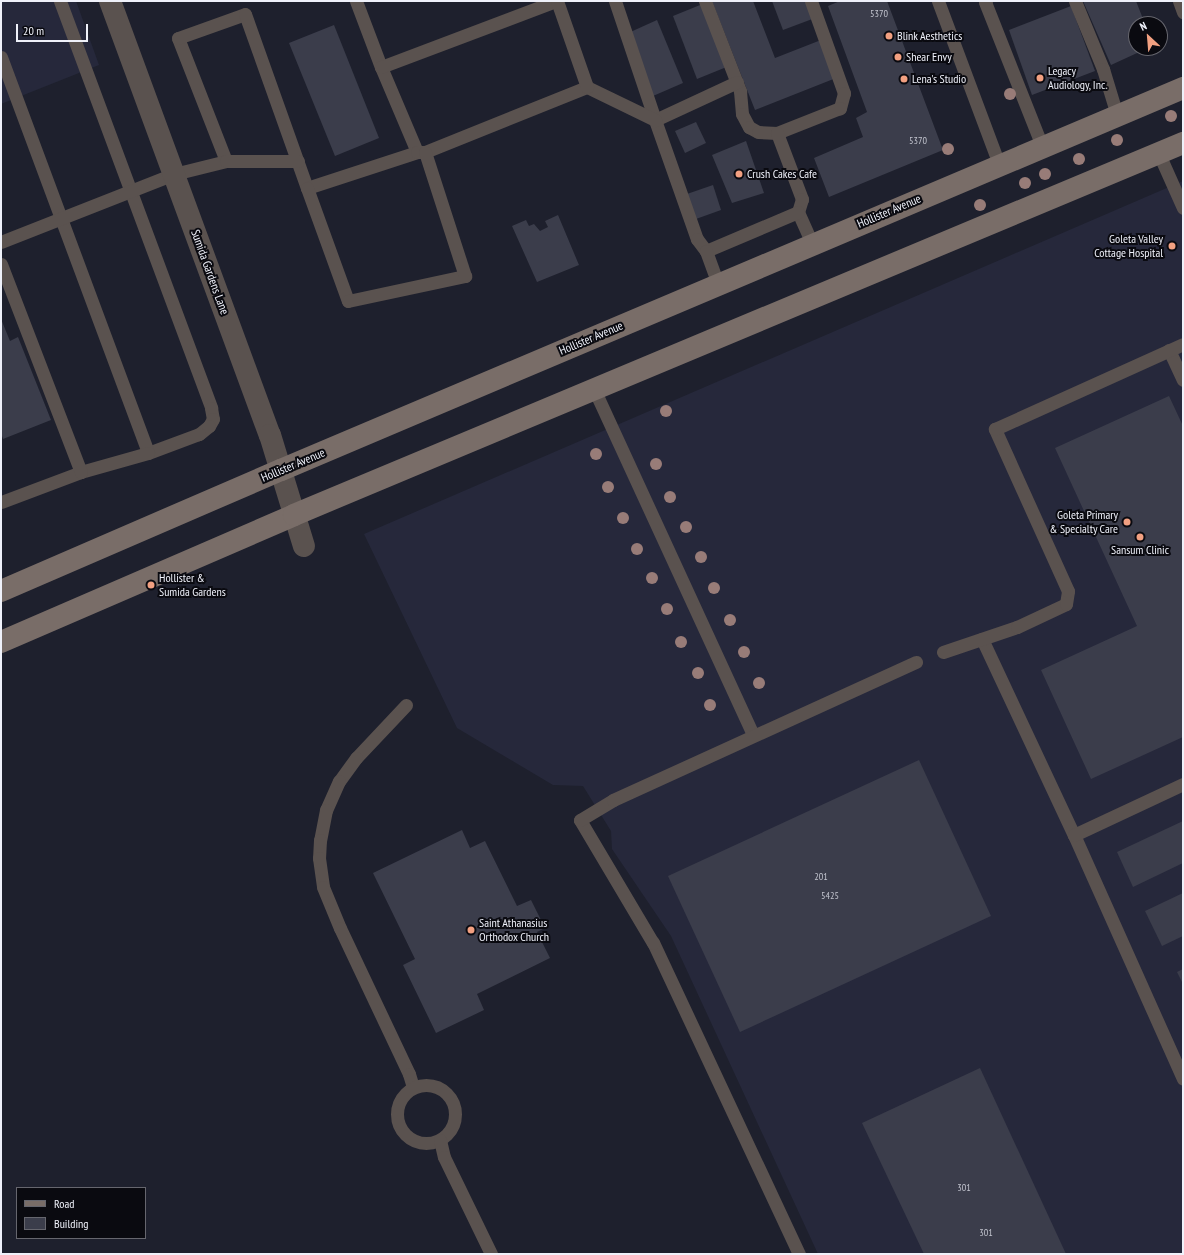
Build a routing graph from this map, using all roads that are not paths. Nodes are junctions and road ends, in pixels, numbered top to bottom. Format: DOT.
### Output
graph roads {
  1 [pos="60,1"];
  2 [pos="110,1"];
  3 [pos="356,1"];
  4 [pos="556,1"];
  5 [pos="614,1"];
  6 [pos="705,1"];
  7 [pos="811,1"];
  8 [pos="938,1"];
  9 [pos="986,1"];
  10 [pos="1075,1"];
  11 [pos="1178,1"];
  12 [pos="1183,12"];
  13 [pos="1,57"];
  14 [pos="381,67"];
  15 [pos="737,82"];
  16 [pos="6,87"];
  17 [pos="587,87"];
  18 [pos="1183,88"];
  19 [pos="1117,115"];
  20 [pos="655,120"];
  21 [pos="777,133"];
  22 [pos="1183,143"];
  23 [pos="1042,146"];
  24 [pos="421,152"];
  25 [pos="1159,154"];
  26 [pos="226,161"];
  27 [pos="298,161"];
  28 [pos="999,164"];
  29 [pos="174,174"];
  30 [pos="308,188"];
  31 [pos="131,191"];
  32 [pos="1183,208"];
  33 [pos="798,212"];
  34 [pos="62,218"];
  35 [pos="1,242"];
  36 [pos="812,244"];
  37 [pos="706,251"];
  38 [pos="1,264"];
  39 [pos="718,284"];
  40 [pos="1183,344"];
  41 [pos="1169,350"];
  42 [pos="1183,380"];
  43 [pos="594,389"];
  44 [pos="148,452"];
  45 [pos="281,470"];
  46 [pos="81,472"];
  47 [pos="1,502"];
  48 [pos="294,515"];
  49 [pos="304,546"];
  50 [pos="1,591"];
  51 [pos="982,639"];
  52 [pos="1,642"];
  53 [pos="943,652"];
  54 [pos="916,662"];
  55 [pos="406,705"];
  56 [pos="753,735"];
  57 [pos="1183,784"];
  58 [pos="1074,835"];
  59 [pos="1183,1079"];
  60 [pos="412,1087"];
  61 [pos="440,1140"];
  62 [pos="491,1254"];
  63 [pos="799,1254"];
  1 -- 31 [label="lane"];
  2 -- 29 [label="street, Sumida Gardens Lane"];
  3 -- 14 [label="lane"];
  4 -- 14 [label="lane"];
  4 -- 17 [label="lane"];
  5 -- 20 [label="lane"];
  6 -- 15 [label="lane"];
  7 -- 21 [label="lane"];
  8 -- 28 [label="lane"];
  9 -- 23 [label="lane"];
  10 -- 19 [label="lane"];
  11 -- 12 [label="lane"];
  13 -- 16 [label="lane"];
  14 -- 24 [label="lane"];
  15 -- 20 [label="lane"];
  15 -- 21 [label="lane"];
  16 -- 34 [label="lane"];
  17 -- 20 [label="lane"];
  17 -- 24 [label="lane"];
  18 -- 19 [label="main road, Hollister Avenue"];
  19 -- 23 [label="main road, Hollister Avenue"];
  20 -- 37 [label="lane"];
  21 -- 33 [label="lane"];
  22 -- 25 [label="main road"];
  23 -- 28 [label="main road, Hollister Avenue"];
  24 -- 30 [label="lane"];
  24 -- 30 [label="lane"];
  25 -- 32 [label="lane"];
  25 -- 43 [label="main road"];
  26 -- 27 [label="lane"];
  26 -- 27 [label="lane"];
  26 -- 29 [label="lane"];
  27 -- 30 [label="lane"];
  28 -- 36 [label="main road, Hollister Avenue"];
  29 -- 31 [label="lane"];
  29 -- 45 [label="street, Sumida Gardens Lane"];
  31 -- 34 [label="lane"];
  31 -- 44 [label="lane"];
  33 -- 36 [label="lane"];
  33 -- 37 [label="lane"];
  34 -- 35 [label="lane"];
  34 -- 44 [label="lane"];
  36 -- 39 [label="main road, Hollister Avenue"];
  37 -- 39 [label="lane"];
  38 -- 46 [label="lane"];
  39 -- 45 [label="main road, Hollister Avenue"];
  40 -- 41 [label="lane"];
  41 -- 42 [label="lane"];
  41 -- 51 [label="lane"];
  43 -- 48 [label="main road"];
  43 -- 56 [label="lane"];
  44 -- 46 [label="lane"];
  45 -- 48 [label="street, Sumida Gardens Lane"];
  45 -- 50 [label="main road, Hollister Avenue"];
  46 -- 47 [label="lane"];
  48 -- 49 [label="street, Sumida Gardens Lane"];
  48 -- 52 [label="main road"];
  51 -- 53 [label="lane"];
  51 -- 58 [label="lane"];
  54 -- 56 [label="lane"];
  55 -- 60 [label="lane"];
  56 -- 63 [label="lane"];
  57 -- 58 [label="lane"];
  58 -- 59 [label="lane"];
  60 -- 61 [label="lane"];
  60 -- 61 [label="lane"];
  61 -- 62 [label="lane"];
}
